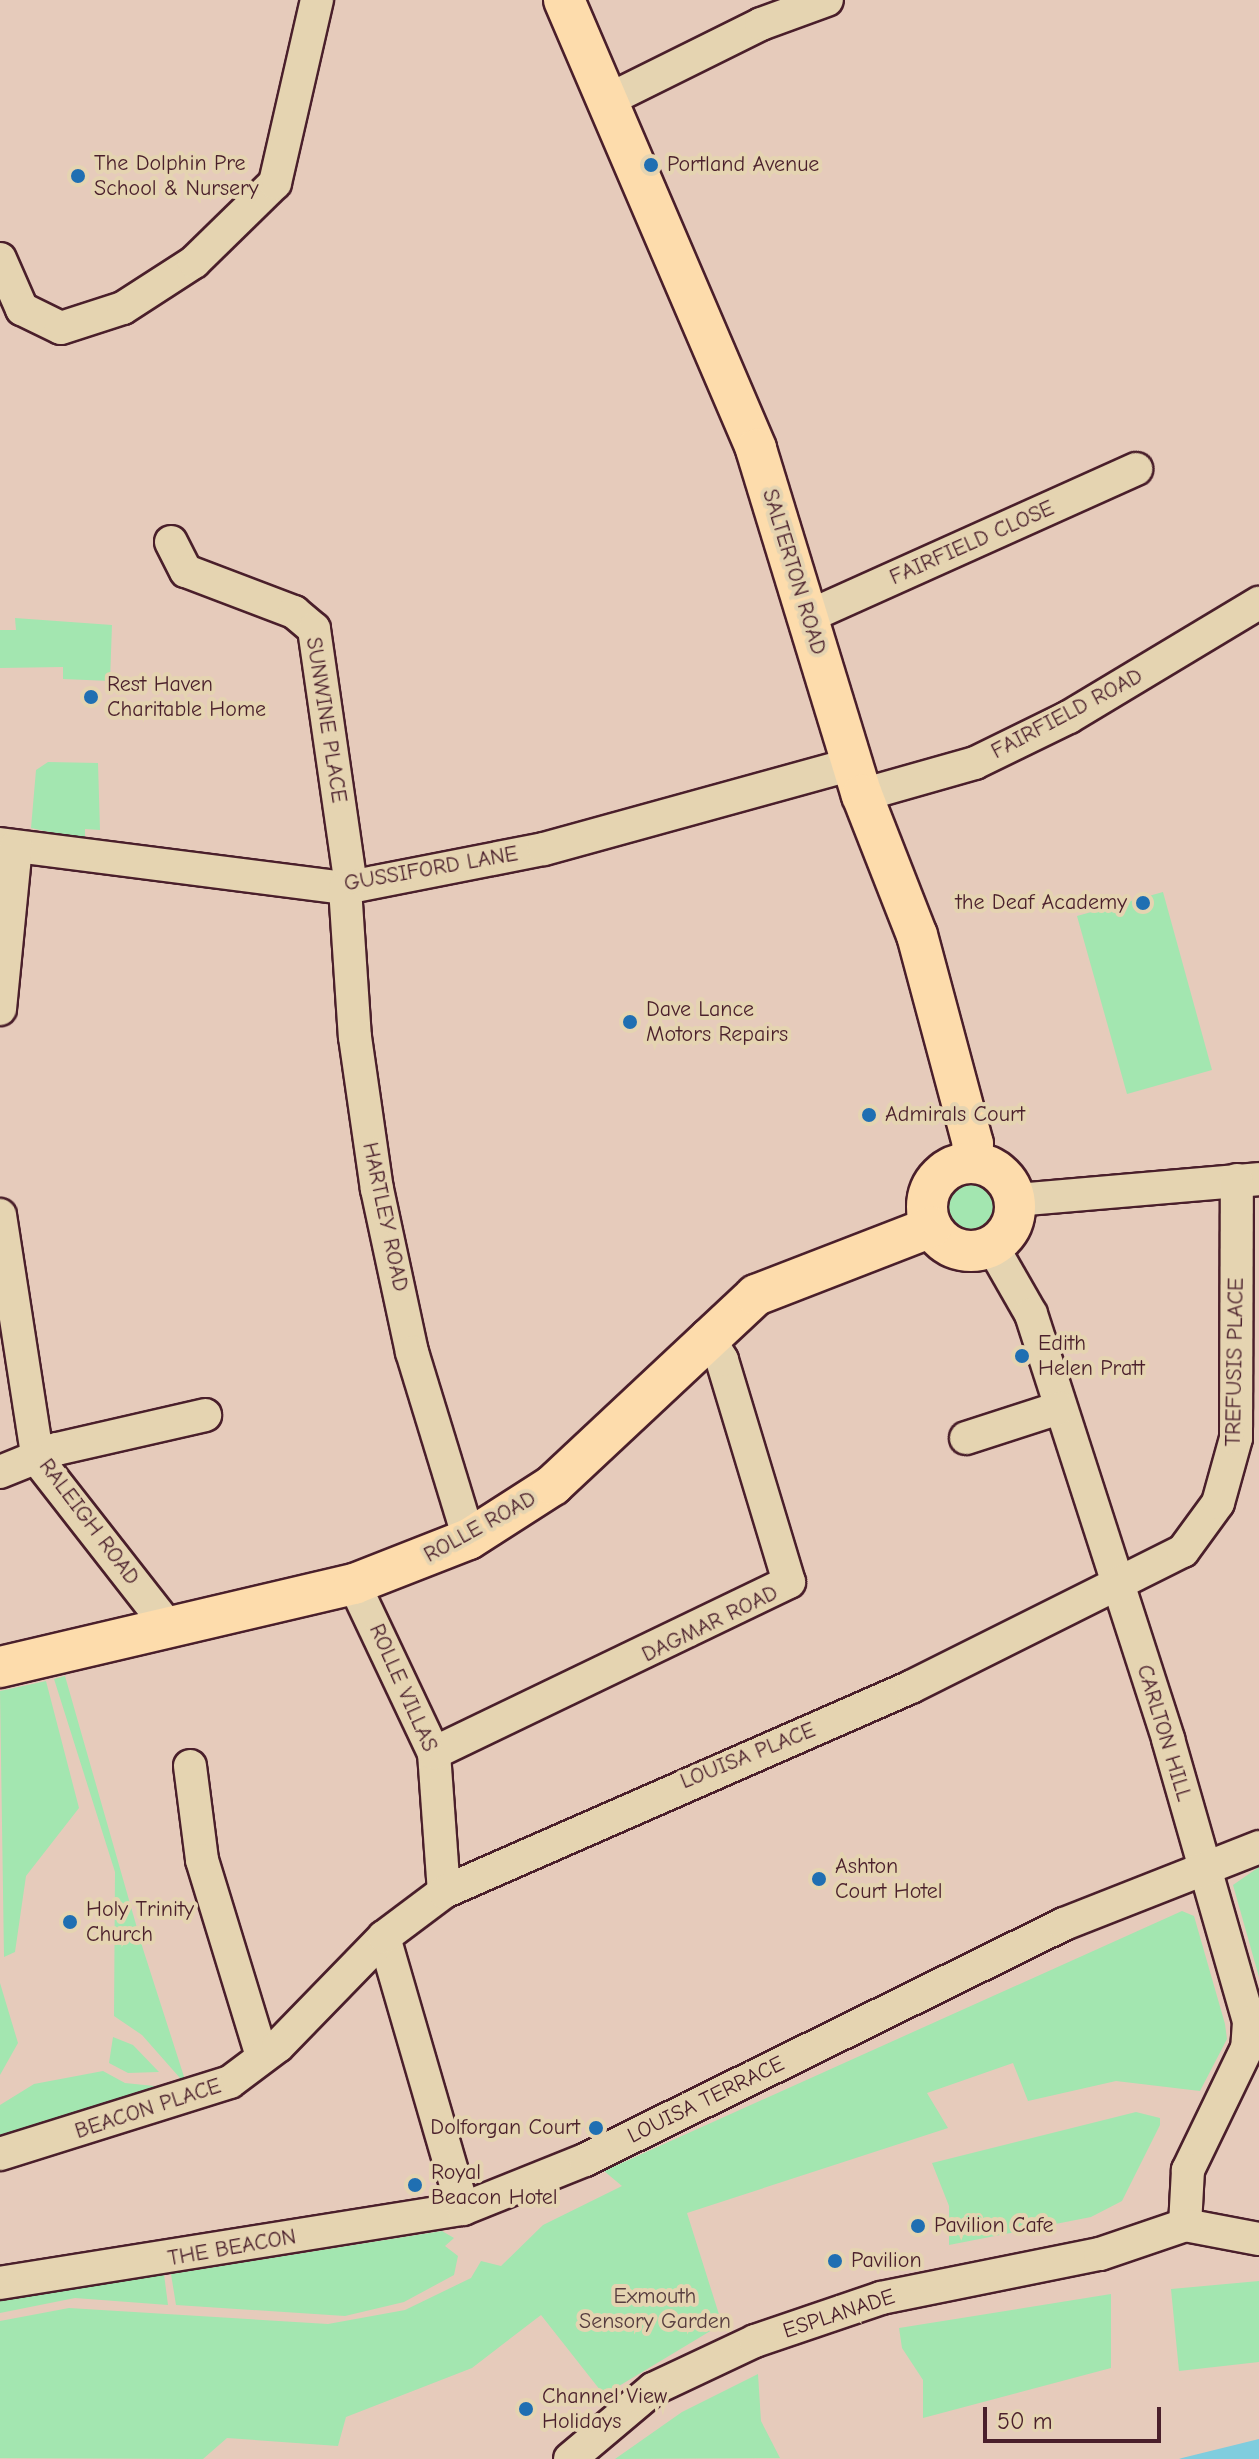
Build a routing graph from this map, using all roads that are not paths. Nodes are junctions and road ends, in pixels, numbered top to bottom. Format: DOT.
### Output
graph roads {
  1 [pos="564,0"];
  2 [pos="827,0"];
  3 [pos="320,1"];
  4 [pos="608,100"];
  5 [pos="0,259"];
  6 [pos="1136,469"];
  7 [pos="171,542"];
  8 [pos="1259,603"];
  9 [pos="807,617"];
  10 [pos="858,780"];
  11 [pos="8,846"];
  12 [pos="348,888"];
  13 [pos="0,1009"];
  14 [pos="970,1162"];
  15 [pos="1248,1179"];
  16 [pos="1016,1200"];
  17 [pos="0,1215"];
  18 [pos="931,1227"];
  19 [pos="992,1246"];
  20 [pos="707,1335"];
  21 [pos="1059,1408"];
  22 [pos="205,1415"];
  23 [pos="966,1438"];
  24 [pos="38,1460"];
  25 [pos="0,1472"];
  26 [pos="469,1539"];
  27 [pos="354,1584"];
  28 [pos="1117,1586"];
  29 [pos="170,1629"];
  30 [pos="0,1667"];
  31 [pos="434,1753"];
  32 [pos="190,1766"];
  33 [pos="1259,1847"];
  34 [pos="1206,1870"];
  35 [pos="444,1892"];
  36 [pos="384,1937"];
  37 [pos="262,2056"];
  38 [pos="0,2154"];
  39 [pos="463,2209"];
  40 [pos="1185,2225"];
  41 [pos="1259,2239"];
  42 [pos="0,2283"];
  43 [pos="570,2459"];
  1 -- 4 [label="main road, SALTERTON ROAD"];
  2 -- 4 [label="street"];
  3 -- 5 [label="street"];
  4 -- 9 [label="main road, SALTERTON ROAD"];
  6 -- 9 [label="street, FAIRFIELD CLOSE"];
  7 -- 12 [label="street, SUNWINE PLACE"];
  8 -- 10 [label="street, FAIRFIELD ROAD"];
  9 -- 10 [label="main road, SALTERTON ROAD"];
  10 -- 12 [label="street, GUSSIFORD LANE"];
  10 -- 14 [label="main road, SALTERTON ROAD"];
  11 -- 12 [label="street, GUSSIFORD LANE"];
  11 -- 13 [label="street"];
  12 -- 26 [label="street, HARTLEY ROAD"];
  14 -- 16 [label="main road"];
  14 -- 18 [label="main road"];
  15 -- 16 [label="street"];
  15 -- 28 [label="street, TREFUSIS PLACE"];
  16 -- 19 [label="main road"];
  17 -- 24 [label="street, RALEIGH ROAD"];
  18 -- 19 [label="main road"];
  18 -- 20 [label="main road, ROLLE ROAD"];
  19 -- 21 [label="street, CARLTON HILL"];
  20 -- 26 [label="main road, ROLLE ROAD"];
  20 -- 31 [label="street, DAGMAR ROAD"];
  21 -- 23 [label="street"];
  21 -- 28 [label="street, CARLTON HILL"];
  22 -- 24 [label="street"];
  24 -- 25 [label="street"];
  24 -- 29 [label="street, RALEIGH ROAD"];
  26 -- 27 [label="main road, ROLLE ROAD"];
  27 -- 29 [label="main road, ROLLE ROAD"];
  27 -- 31 [label="street, ROLLE VILLAS"];
  28 -- 34 [label="street, CARLTON HILL"];
  28 -- 35 [label="street, LOUISA PLACE"];
  29 -- 30 [label="main road, ROLLE ROAD"];
  31 -- 35 [label="street, ROLLE VILLAS"];
  32 -- 37 [label="street"];
  33 -- 34 [label="street, LOUISA TERRACE"];
  34 -- 39 [label="street, LOUISA TERRACE"];
  34 -- 40 [label="street, CARLTON HILL"];
  35 -- 36 [label="street, LOUISA PLACE"];
  36 -- 37 [label="street, BEACON PLACE"];
  36 -- 39 [label="street"];
  37 -- 38 [label="street, BEACON PLACE"];
  39 -- 42 [label="street, THE BEACON"];
  40 -- 41 [label="street"];
  40 -- 43 [label="street, ESPLANADE"];
}
